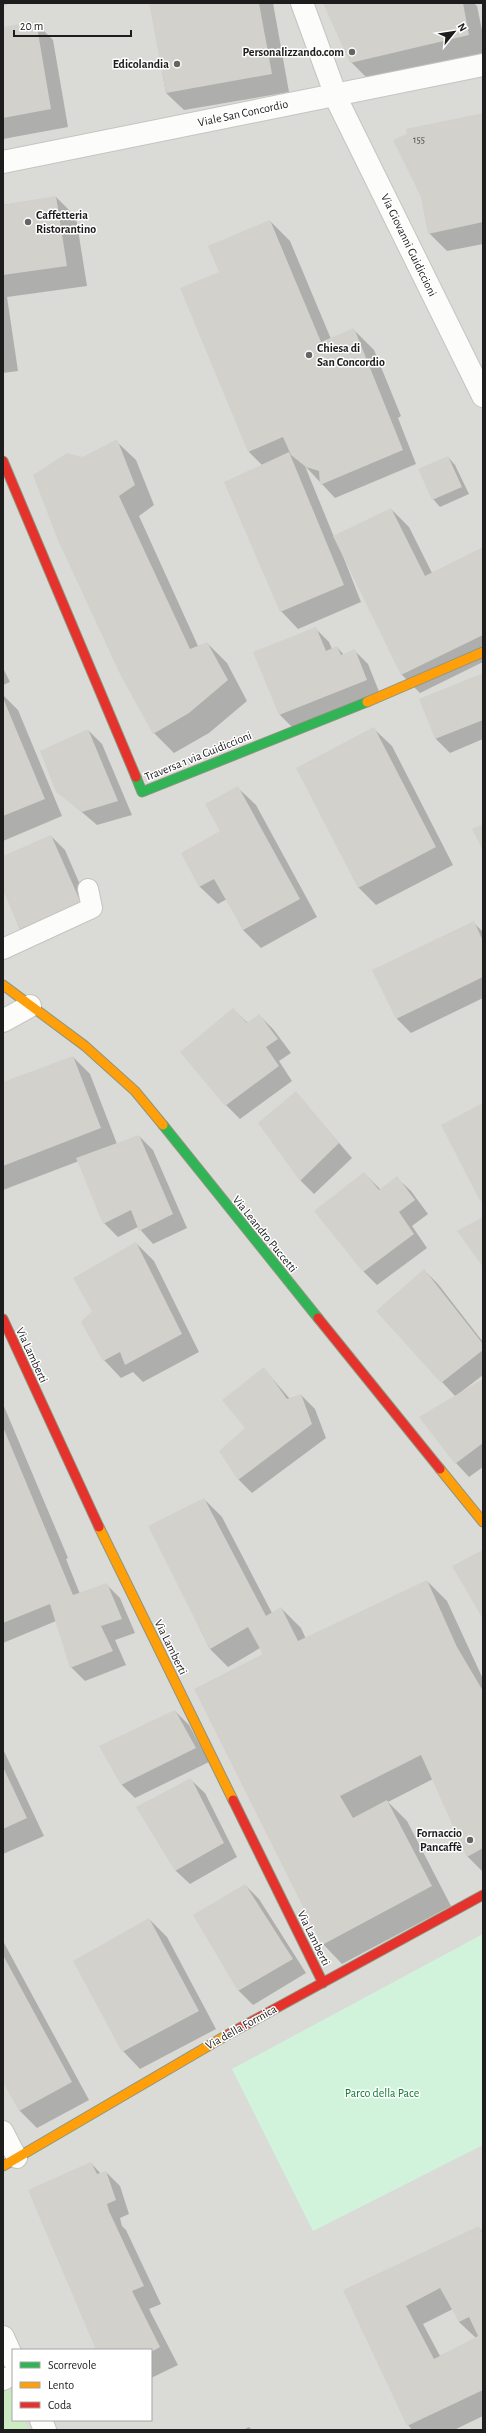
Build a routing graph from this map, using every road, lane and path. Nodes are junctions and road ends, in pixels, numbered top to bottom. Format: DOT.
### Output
graph roads {
  1 [pos="302,3"];
  2 [pos="483,65"];
  3 [pos="335,94"];
  4 [pos="3,162"];
  5 [pos="483,396"];
  6 [pos="3,462"];
  7 [pos="483,652"];
  8 [pos="88,889"];
  9 [pos="3,949"];
  10 [pos="3,985"];
  11 [pos="30,1006"];
  12 [pos="3,1021"];
  13 [pos="3,1319"];
  14 [pos="483,1522"];
  15 [pos="483,1894"];
  16 [pos="323,1983"];
  17 [pos="3,2131"];
  18 [pos="10,2162"];
  19 [pos="3,2337"];
  20 [pos="12,2357"];
  21 [pos="12,2376"];
  22 [pos="3,2380"];
  23 [pos="42,2421"];
  24 [pos="46,2430"];
  1 -- 3 [label="street, Via Giovanni Guidiccioni"];
  2 -- 3 [label="street, Viale San Concordio"];
  3 -- 4 [label="street, Viale San Concordio"];
  3 -- 5 [label="street, Via Giovanni Guidiccioni"];
  6 -- 7 [label="street, Traversa 1 via Guidiccioni"];
  8 -- 9 [label="lane"];
  10 -- 11 [label="street, Via Leandro Puccetti"];
  11 -- 12 [label="street"];
  11 -- 14 [label="street, Via Leandro Puccetti"];
  13 -- 16 [label="street, Via Lamberti"];
  15 -- 16 [label="street, Via della Formica"];
  16 -- 18 [label="street, Via della Formica"];
  17 -- 18 [label="lane"];
  19 -- 20 [label="street"];
  21 -- 22 [label="lane"];
  23 -- 24 [label="street"];
}
